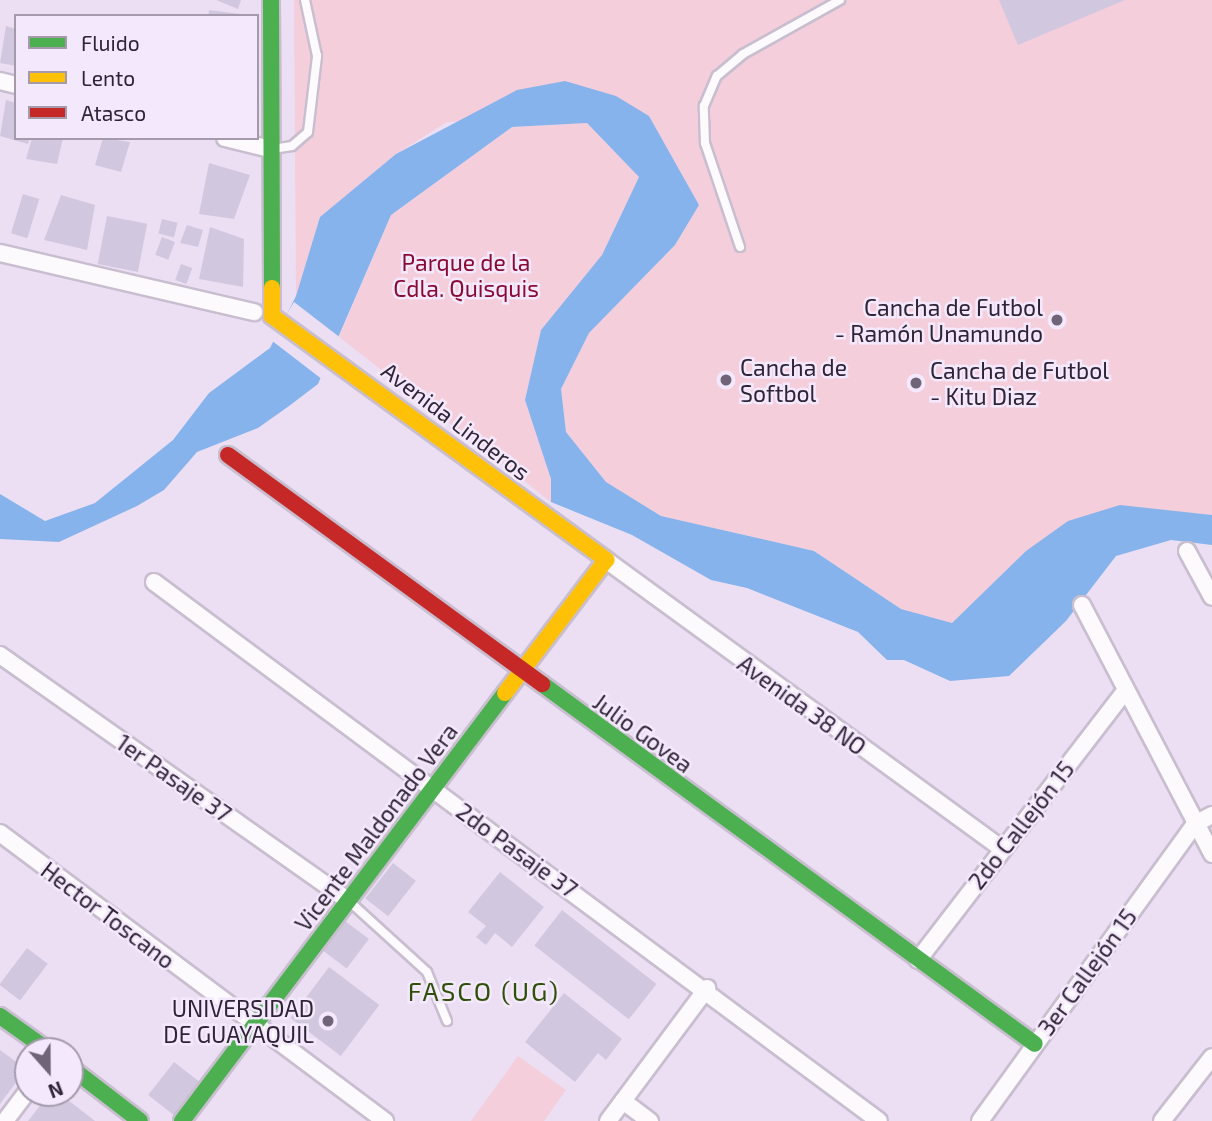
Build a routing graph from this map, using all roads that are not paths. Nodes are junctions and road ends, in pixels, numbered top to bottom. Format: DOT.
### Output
graph roads {
  1 [pos="271,0"];
  2 [pos="305,0"];
  3 [pos="840,0"];
  4 [pos="233,140"];
  5 [pos="270,149"];
  6 [pos="740,247"];
  7 [pos="0,253"];
  8 [pos="254,312"];
  9 [pos="228,455"];
  10 [pos="1187,551"];
  11 [pos="606,560"];
  12 [pos="153,582"];
  13 [pos="1212,597"];
  14 [pos="1082,605"];
  15 [pos="0,655"];
  16 [pos="521,673"];
  17 [pos="1125,691"];
  18 [pos="432,789"];
  19 [pos="1212,815"];
  20 [pos="1195,824"];
  21 [pos="0,833"];
  22 [pos="1001,848"];
  23 [pos="1212,854"];
  24 [pos="349,901"];
  25 [pos="918,960"];
  26 [pos="707,988"];
  27 [pos="0,1016"];
  28 [pos="447,1021"];
  29 [pos="255,1024"];
  30 [pos="29,1037"];
  31 [pos="1035,1045"];
  32 [pos="1212,1057"];
  33 [pos="84,1078"];
  34 [pos="623,1101"];
  35 [pos="140,1121"];
  36 [pos="182,1121"];
  37 [pos="385,1121"];
  38 [pos="608,1121"];
  39 [pos="650,1121"];
  40 [pos="879,1121"];
  41 [pos="980,1121"];
  42 [pos="1162,1121"];
  1 -- 5 [label="street"];
  2 -- 5 [label="lane"];
  3 -- 6 [label="lane"];
  4 -- 5 [label="street"];
  5 -- 11 [label="street, Avenida Linderos"];
  7 -- 8 [label="street"];
  9 -- 16 [label="street, Julio Govea"];
  10 -- 13 [label="street"];
  11 -- 16 [label="street, Vicente Maldonado Vera"];
  11 -- 22 [label="street, Avenida 38 NO"];
  12 -- 18 [label="street, 2do Pasaje 37"];
  14 -- 17 [label="street"];
  15 -- 24 [label="street, 1er Pasaje 37"];
  16 -- 18 [label="street, Vicente Maldonado Vera"];
  16 -- 25 [label="street, Julio Govea"];
  17 -- 20 [label="street"];
  17 -- 22 [label="street, 2do Callejón 15"];
  18 -- 24 [label="street, Vicente Maldonado Vera"];
  18 -- 26 [label="street, 2do Pasaje 37"];
  19 -- 20 [label="street"];
  20 -- 23 [label="street"];
  20 -- 31 [label="street, 3er Callejón 15"];
  21 -- 29 [label="street, Hector Toscano"];
  22 -- 25 [label="street, 2do Callejón 15"];
  24 -- 28 [label="lane"];
  24 -- 29 [label="street, Vicente Maldonado Vera"];
  25 -- 31 [label="street, Julio Govea"];
  26 -- 34 [label="street"];
  26 -- 40 [label="street, 2do Pasaje 37"];
  27 -- 30 [label="street"];
  29 -- 36 [label="street, Vicente Maldonado Vera"];
  29 -- 37 [label="street, Hector Toscano"];
  31 -- 41 [label="street, 3er Callejón 15"];
  32 -- 42 [label="street"];
  33 -- 35 [label="street"];
  34 -- 38 [label="street"];
  34 -- 39 [label="street"];
}
